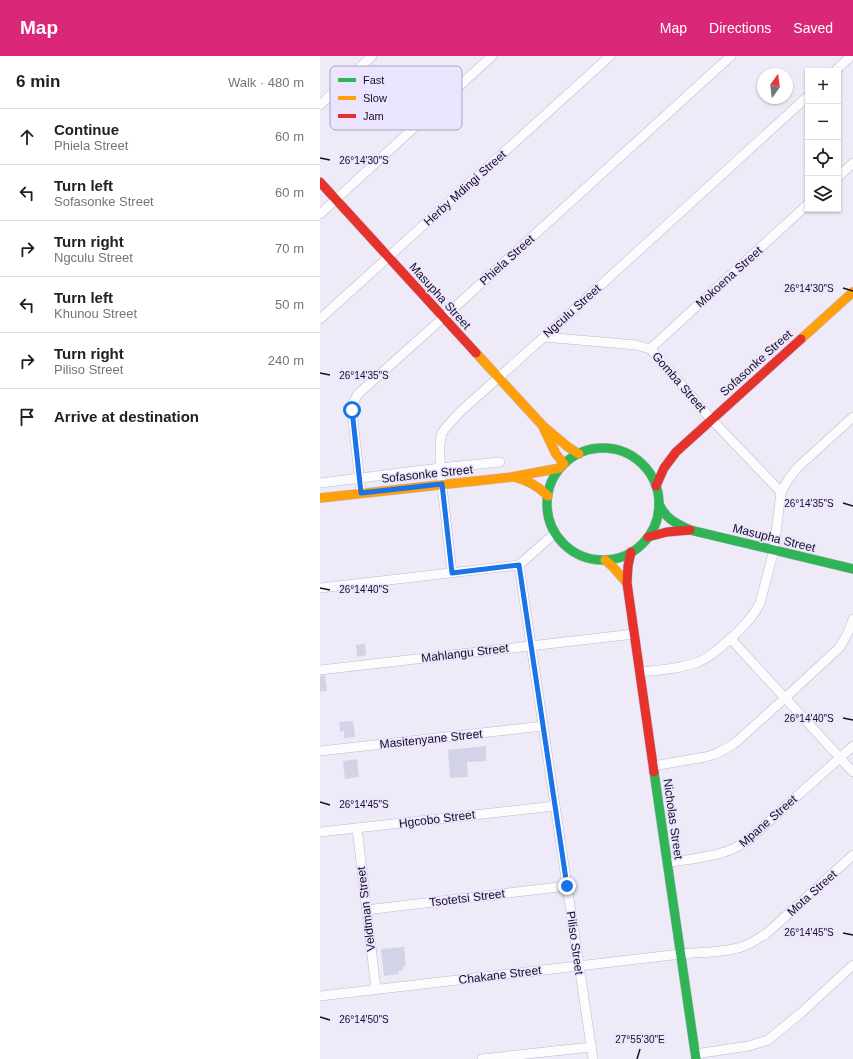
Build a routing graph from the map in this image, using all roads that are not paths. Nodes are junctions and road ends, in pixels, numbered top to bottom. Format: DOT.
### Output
graph roads {
  1 [pos="372,56"];
  2 [pos="492,56"];
  3 [pos="610,56"];
  4 [pos="731,56"];
  5 [pos="851,56"];
  6 [pos="361,66"];
  7 [pos="838,68"];
  8 [pos="462,84"];
  9 [pos="330,96"];
  10 [pos="805,99"];
  11 [pos="320,105"];
  12 [pos="412,130"];
  13 [pos="853,163"];
  14 [pos="839,176"];
  15 [pos="320,182"];
  16 [pos="336,200"];
  17 [pos="805,207"];
  18 [pos="320,214"];
  19 [pos="388,257"];
  20 [pos="853,292"];
  21 [pos="444,317"];
  22 [pos="320,319"];
  23 [pos="544,337"];
  24 [pos="650,349"];
  25 [pos="498,377"];
  26 [pos="853,417"];
  27 [pos="711,419"];
  28 [pos="543,426"];
  29 [pos="676,452"];
  30 [pos="579,454"];
  31 [pos="500,462"];
  32 [pos="562,466"];
  33 [pos="645,467"];
  34 [pos="440,468"];
  35 [pos="512,477"];
  36 [pos="360,478"];
  37 [pos="320,483"];
  38 [pos="442,484"];
  39 [pos="656,486"];
  40 [pos="782,492"];
  41 [pos="361,493"];
  42 [pos="548,496"];
  43 [pos="320,498"];
  44 [pos="659,504"];
  45 [pos="690,530"];
  46 [pos="555,533"];
  47 [pos="648,537"];
  48 [pos="774,550"];
  49 [pos="631,552"];
  50 [pos="605,560"];
  51 [pos="519,565"];
  52 [pos="853,569"];
  53 [pos="452,573"];
  54 [pos="627,583"];
  55 [pos="320,588"];
  56 [pos="853,619"];
  57 [pos="634,634"];
  58 [pos="730,638"];
  59 [pos="531,646"];
  60 [pos="320,670"];
  61 [pos="640,672"];
  62 [pos="785,698"];
  63 [pos="543,726"];
  64 [pos="853,746"];
  65 [pos="320,751"];
  66 [pos="840,758"];
  67 [pos="653,766"];
  68 [pos="853,772"];
  69 [pos="555,806"];
  70 [pos="357,828"];
  71 [pos="320,832"];
  72 [pos="853,856"];
  73 [pos="667,863"];
  74 [pos="567,886"];
  75 [pos="366,910"];
  76 [pos="681,954"];
  77 [pos="853,965"];
  78 [pos="579,966"];
  79 [pos="376,989"];
  80 [pos="320,996"];
  81 [pos="591,1047"];
  82 [pos="695,1056"];
  83 [pos="482,1059"];
  84 [pos="592,1059"];
  1 -- 6 [label="street"];
  2 -- 8 [label="street"];
  3 -- 19 [label="street, Herby Mdingi Street"];
  4 -- 21 [label="street, Phiela Street"];
  5 -- 7 [label="street"];
  9 -- 11 [label="street"];
  10 -- 23 [label="street, Ngculu Street"];
  12 -- 16 [label="street"];
  13 -- 14 [label="street"];
  15 -- 16 [label="street, Masupha Street"];
  16 -- 18 [label="street"];
  16 -- 19 [label="street, Masupha Street"];
  17 -- 24 [label="street, Mokoena Street"];
  19 -- 21 [label="street, Masupha Street"];
  19 -- 22 [label="street, Herby Mdingi Street"];
  20 -- 27 [label="street, Sofasonke Street"];
  21 -- 25 [label="street, Masupha Street"];
  21 -- 36 [label="street, Phiela Street"];
  23 -- 24 [label="street, Gomba Street"];
  23 -- 25 [label="street, Ngculu Street"];
  24 -- 27 [label="street, Gomba Street"];
  25 -- 28 [label="street, Masupha Street"];
  25 -- 34 [label="street, Ngculu Street"];
  26 -- 40 [label="street"];
  27 -- 29 [label="street, Sofasonke Street"];
  27 -- 40 [label="street, Gomba Street"];
  28 -- 30 [label="street, Masupha Street"];
  28 -- 32 [label="street, Masupha Street"];
  29 -- 33 [label="street, Sofasonke Street"];
  29 -- 39 [label="street, Sofasonke Street"];
  30 -- 32 [label="street, Sofasonke Street"];
  30 -- 33 [label="street, Sofasonke Street"];
  31 -- 34 [label="street"];
  32 -- 35 [label="street, Sofasonke Street"];
  32 -- 42 [label="street, Sofasonke Street"];
  33 -- 39 [label="street, Sofasonke Street"];
  34 -- 36 [label="street"];
  34 -- 38 [label="street, Ngculu Street"];
  35 -- 38 [label="street, Sofasonke Street"];
  35 -- 42 [label="street, Sofasonke Street"];
  36 -- 37 [label="street"];
  36 -- 41 [label="street, Phiela Street"];
  38 -- 41 [label="street, Sofasonke Street"];
  38 -- 53 [label="street, Ngculu Street"];
  39 -- 44 [label="street, Sofasonke Street"];
  40 -- 48 [label="street"];
  41 -- 43 [label="street, Sofasonke Street"];
  42 -- 46 [label="street, Sofasonke Street"];
  44 -- 45 [label="street, Masupha Street"];
  44 -- 47 [label="street, Sofasonke Street"];
  45 -- 47 [label="street, Masupha Street"];
  45 -- 48 [label="street, Masupha Street"];
  46 -- 50 [label="street, Sofasonke Street"];
  46 -- 51 [label="street"];
  47 -- 49 [label="street, Sofasonke Street"];
  48 -- 52 [label="street, Masupha Street"];
  48 -- 58 [label="street"];
  49 -- 50 [label="street, Sofasonke Street"];
  49 -- 54 [label="street, Nicholas Street"];
  50 -- 54 [label="street"];
  51 -- 53 [label="street"];
  51 -- 59 [label="street, Piliso Street"];
  53 -- 55 [label="street"];
  54 -- 57 [label="street, Nicholas Street"];
  56 -- 62 [label="street"];
  57 -- 59 [label="street, Mahlangu Street"];
  57 -- 61 [label="street, Nicholas Street"];
  58 -- 61 [label="street"];
  58 -- 62 [label="street"];
  59 -- 60 [label="street, Mahlangu Street"];
  59 -- 63 [label="street, Piliso Street"];
  61 -- 67 [label="street, Nicholas Street"];
  62 -- 66 [label="street"];
  62 -- 67 [label="street"];
  63 -- 65 [label="street, Masitenyane Street"];
  63 -- 69 [label="street, Piliso Street"];
  64 -- 66 [label="street, Mpane Street"];
  66 -- 68 [label="street"];
  66 -- 73 [label="street, Mpane Street"];
  67 -- 73 [label="street, Nicholas Street"];
  69 -- 70 [label="street, Hgcobo Street"];
  69 -- 74 [label="street, Piliso Street"];
  70 -- 71 [label="street, Hgcobo Street"];
  70 -- 75 [label="street, Veldtman Street"];
  72 -- 76 [label="street, Mota Street"];
  73 -- 76 [label="street, Nicholas Street"];
  74 -- 75 [label="street, Tsotetsi Street"];
  74 -- 78 [label="street, Piliso Street"];
  75 -- 79 [label="street, Veldtman Street"];
  76 -- 78 [label="street, Chakane Street"];
  76 -- 82 [label="street, Nicholas Street"];
  77 -- 82 [label="street"];
  78 -- 79 [label="street, Chakane Street"];
  78 -- 81 [label="street, Piliso Street"];
  79 -- 80 [label="street, Chakane Street"];
  81 -- 83 [label="street"];
  81 -- 84 [label="street, Piliso Street"];
}
